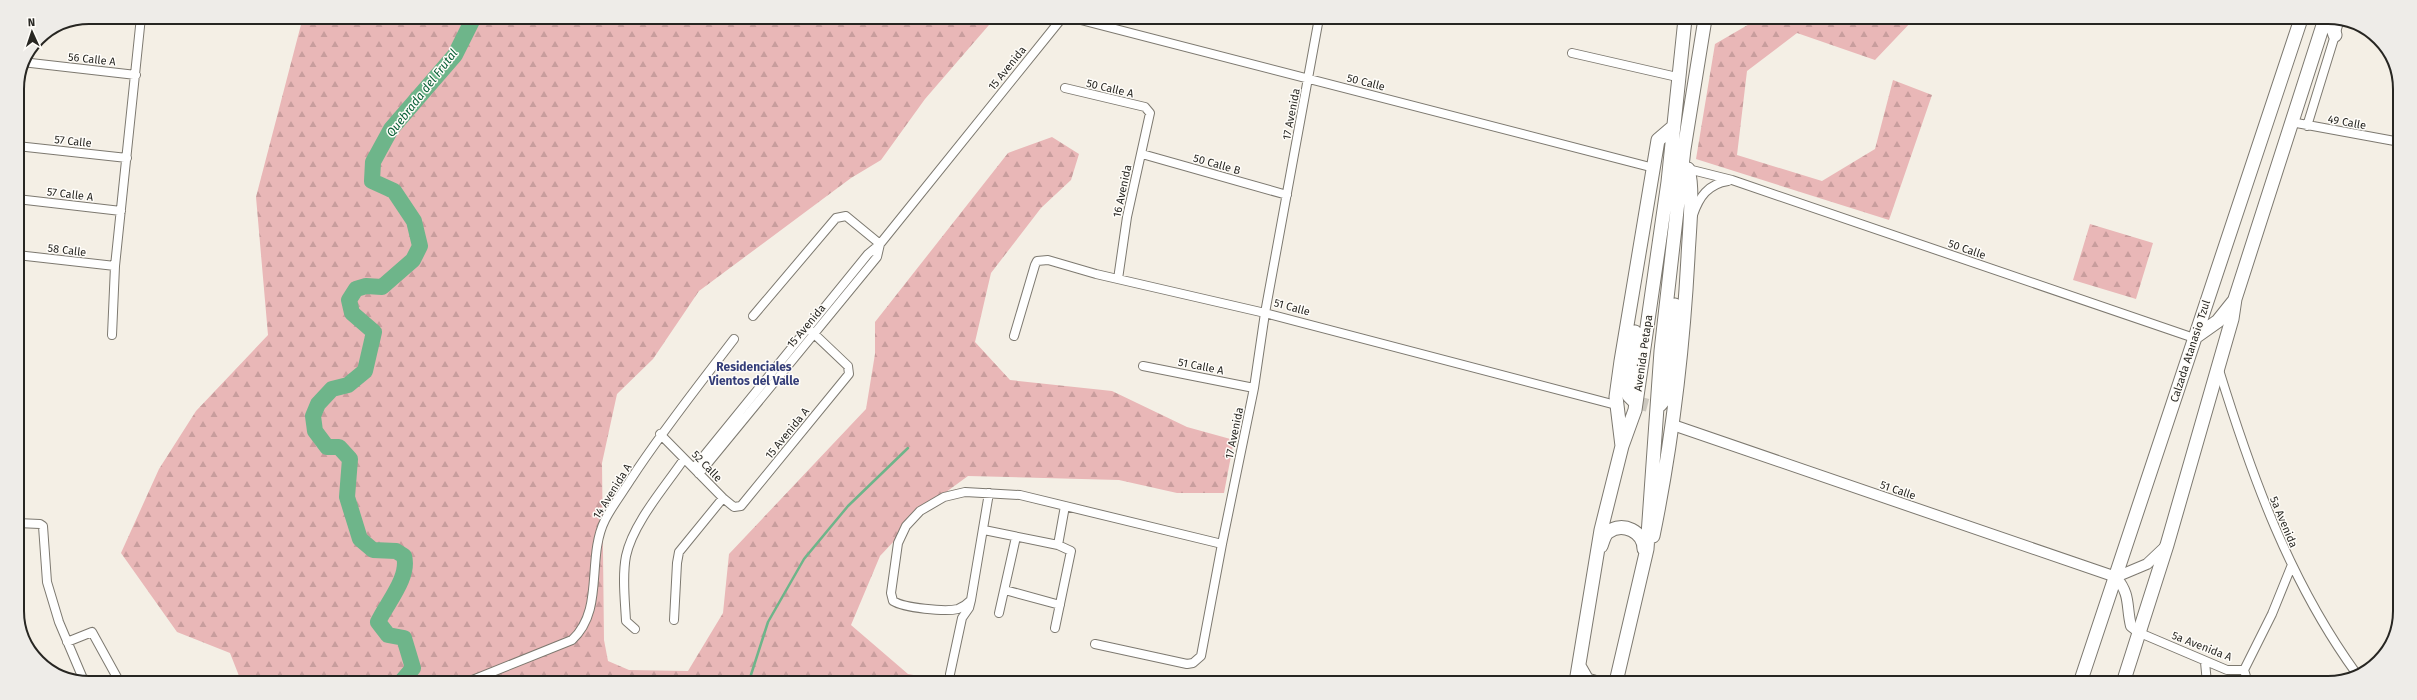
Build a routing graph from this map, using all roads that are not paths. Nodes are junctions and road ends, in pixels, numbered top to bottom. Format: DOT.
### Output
graph roads {
  1 [pos="140,24"];
  2 [pos="1057,24"];
  3 [pos="1096,24"];
  4 [pos="1318,24"];
  5 [pos="1684,24"];
  6 [pos="1704,24"];
  7 [pos="2299,24"];
  8 [pos="2323,24"];
  9 [pos="2332,25"];
  10 [pos="2338,25"];
  11 [pos="2336,35"];
  12 [pos="1572,53"];
  13 [pos="30,63"];
  14 [pos="136,75"];
  15 [pos="1677,77"];
  16 [pos="1309,79"];
  17 [pos="1065,88"];
  18 [pos="1149,109"];
  19 [pos="2291,122"];
  20 [pos="2307,126"];
  21 [pos="1672,128"];
  22 [pos="2393,141"];
  23 [pos="24,147"];
  24 [pos="1684,149"];
  25 [pos="1142,154"];
  26 [pos="127,158"];
  27 [pos="1654,168"];
  28 [pos="1688,169"];
  29 [pos="1732,180"];
  30 [pos="1286,195"];
  31 [pos="24,200"];
  32 [pos="121,211"];
  33 [pos="1690,226"];
  34 [pos="880,244"];
  35 [pos="24,256"];
  36 [pos="115,266"];
  37 [pos="1118,279"];
  38 [pos="2235,299"];
  39 [pos="1265,313"];
  40 [pos="753,316"];
  41 [pos="808,328"];
  42 [pos="814,334"];
  43 [pos="112,336"];
  44 [pos="1014,336"];
  45 [pos="2194,338"];
  46 [pos="734,340"];
  47 [pos="783,364"];
  48 [pos="1142,366"];
  49 [pos="2218,367"];
  50 [pos="1254,388"];
  51 [pos="1635,402"];
  52 [pos="1616,405"];
  53 [pos="1660,405"];
  54 [pos="1673,424"];
  55 [pos="660,434"];
  56 [pos="1622,446"];
  57 [pos="684,458"];
  58 [pos="696,471"];
  59 [pos="989,493"];
  60 [pos="723,498"];
  61 [pos="742,506"];
  62 [pos="1065,506"];
  63 [pos="24,523"];
  64 [pos="984,530"];
  65 [pos="1016,537"];
  66 [pos="1222,544"];
  67 [pos="1058,545"];
  68 [pos="2167,545"];
  69 [pos="1647,549"];
  70 [pos="1594,563"];
  71 [pos="2291,567"];
  72 [pos="1643,570"];
  73 [pos="2116,577"];
  74 [pos="1004,590"];
  75 [pos="971,600"];
  76 [pos="1060,605"];
  77 [pos="1000,613"];
  78 [pos="674,620"];
  79 [pos="1055,628"];
  80 [pos="634,629"];
  81 [pos="2140,633"];
  82 [pos="67,642"];
  83 [pos="1095,644"];
  84 [pos="2205,662"];
  85 [pos="1579,666"];
  86 [pos="2244,670"];
  87 [pos="2354,670"];
  88 [pos="950,674"];
  89 [pos="81,675"];
  90 [pos="116,676"];
  91 [pos="482,676"];
  92 [pos="1577,676"];
  93 [pos="1585,676"];
  94 [pos="1617,676"];
  95 [pos="2082,676"];
  96 [pos="2125,676"];
  97 [pos="2206,676"];
  98 [pos="2246,676"];
  1 -- 14 [label="street"];
  2 -- 34 [label="street, 15 Avenida"];
  3 -- 16 [label="street, 50 Calle"];
  4 -- 16 [label="street, 17 Avenida"];
  5 -- 15 [label="main road, Avenida Petapa"];
  6 -- 24 [label="main road, Avenida Petapa"];
  7 -- 45 [label="main road, Calzada Atanasio Tzul"];
  8 -- 19 [label="main road"];
  9 -- 11 [label="main road"];
  10 -- 11 [label="street"];
  11 -- 20 [label="street"];
  12 -- 15 [label="street"];
  13 -- 14 [label="street, 56 Calle A"];
  14 -- 26 [label="street"];
  15 -- 21 [label="main road, Avenida Petapa"];
  16 -- 27 [label="street, 50 Calle"];
  16 -- 30 [label="street, 17 Avenida"];
  17 -- 18 [label="street, 50 Calle A"];
  18 -- 25 [label="street, 16 Avenida"];
  19 -- 20 [label="street, 49 Calle"];
  19 -- 38 [label="main road"];
  20 -- 22 [label="street, 49 Calle"];
  21 -- 27 [label="main road"];
  21 -- 51 [label="main road"];
  21 -- 56 [label="main road, Avenida Petapa"];
  23 -- 26 [label="street, 57 Calle"];
  24 -- 28 [label="main road"];
  24 -- 69 [label="main road, Avenida Petapa"];
  25 -- 30 [label="street, 50 Calle B"];
  25 -- 37 [label="street, 16 Avenida"];
  26 -- 32 [label="street"];
  27 -- 52 [label="main road"];
  28 -- 29 [label="street, 50 Calle"];
  28 -- 33 [label="main road"];
  28 -- 53 [label="main road"];
  29 -- 33 [label="street"];
  29 -- 45 [label="street, 50 Calle"];
  30 -- 39 [label="street, 17 Avenida"];
  31 -- 32 [label="street, 57 Calle A"];
  32 -- 36 [label="street"];
  33 -- 54 [label="main road"];
  34 -- 40 [label="street"];
  34 -- 41 [label="street, 15 Avenida"];
  34 -- 42 [label="street, 15 Avenida"];
  35 -- 36 [label="street, 58 Calle"];
  36 -- 43 [label="street"];
  37 -- 39 [label="street, 51 Calle"];
  37 -- 44 [label="street, 51 Calle"];
  38 -- 45 [label="main road"];
  38 -- 49 [label="main road"];
  39 -- 50 [label="street, 17 Avenida"];
  39 -- 52 [label="street, 51 Calle"];
  41 -- 42 [label="street"];
  41 -- 47 [label="street, 15 Avenida"];
  42 -- 47 [label="street, 15 Avenida"];
  42 -- 61 [label="street, 15 Avenida A"];
  45 -- 73 [label="main road, Calzada Atanasio Tzul"];
  46 -- 55 [label="street, 14 Avenida A"];
  47 -- 58 [label="street, 15 Avenida"];
  48 -- 50 [label="street, 51 Calle A"];
  49 -- 68 [label="main road"];
  49 -- 71 [label="street, 5a Avenida"];
  50 -- 66 [label="street, 17 Avenida"];
  52 -- 56 [label="main road"];
  54 -- 69 [label="main road"];
  54 -- 73 [label="street, 51 Calle"];
  55 -- 57 [label="street, 52 Calle"];
  55 -- 91 [label="street, 14 Avenida A"];
  56 -- 70 [label="main road, Avenida Petapa"];
  57 -- 58 [label="street, 52 Calle"];
  57 -- 80 [label="street"];
  58 -- 60 [label="street, 52 Calle"];
  59 -- 62 [label="street"];
  59 -- 64 [label="street"];
  59 -- 75 [label="street"];
  60 -- 61 [label="street, 52 Calle"];
  60 -- 78 [label="street"];
  62 -- 66 [label="street"];
  62 -- 67 [label="street"];
  63 -- 82 [label="street"];
  64 -- 65 [label="street"];
  64 -- 75 [label="street"];
  65 -- 67 [label="street"];
  65 -- 74 [label="street"];
  66 -- 83 [label="street, 17 Avenida"];
  67 -- 76 [label="street"];
  68 -- 73 [label="street"];
  68 -- 81 [label="main road"];
  69 -- 72 [label="main road, Avenida Petapa"];
  70 -- 72 [label="main road"];
  70 -- 85 [label="main road, Avenida Petapa"];
  71 -- 86 [label="street"];
  71 -- 87 [label="street, 5a Avenida"];
  72 -- 94 [label="main road, Avenida Petapa"];
  73 -- 81 [label="street"];
  73 -- 95 [label="main road, Calzada Atanasio Tzul"];
  74 -- 76 [label="street"];
  74 -- 77 [label="street"];
  75 -- 88 [label="street"];
  76 -- 79 [label="street"];
  81 -- 84 [label="street, 5a Avenida A"];
  81 -- 96 [label="main road"];
  82 -- 89 [label="street"];
  82 -- 90 [label="street"];
  84 -- 86 [label="street, 5a Avenida A"];
  84 -- 97 [label="street"];
  85 -- 92 [label="main road, Avenida Petapa"];
  85 -- 93 [label="main road"];
  86 -- 98 [label="street, 5a Avenida A"];
}
